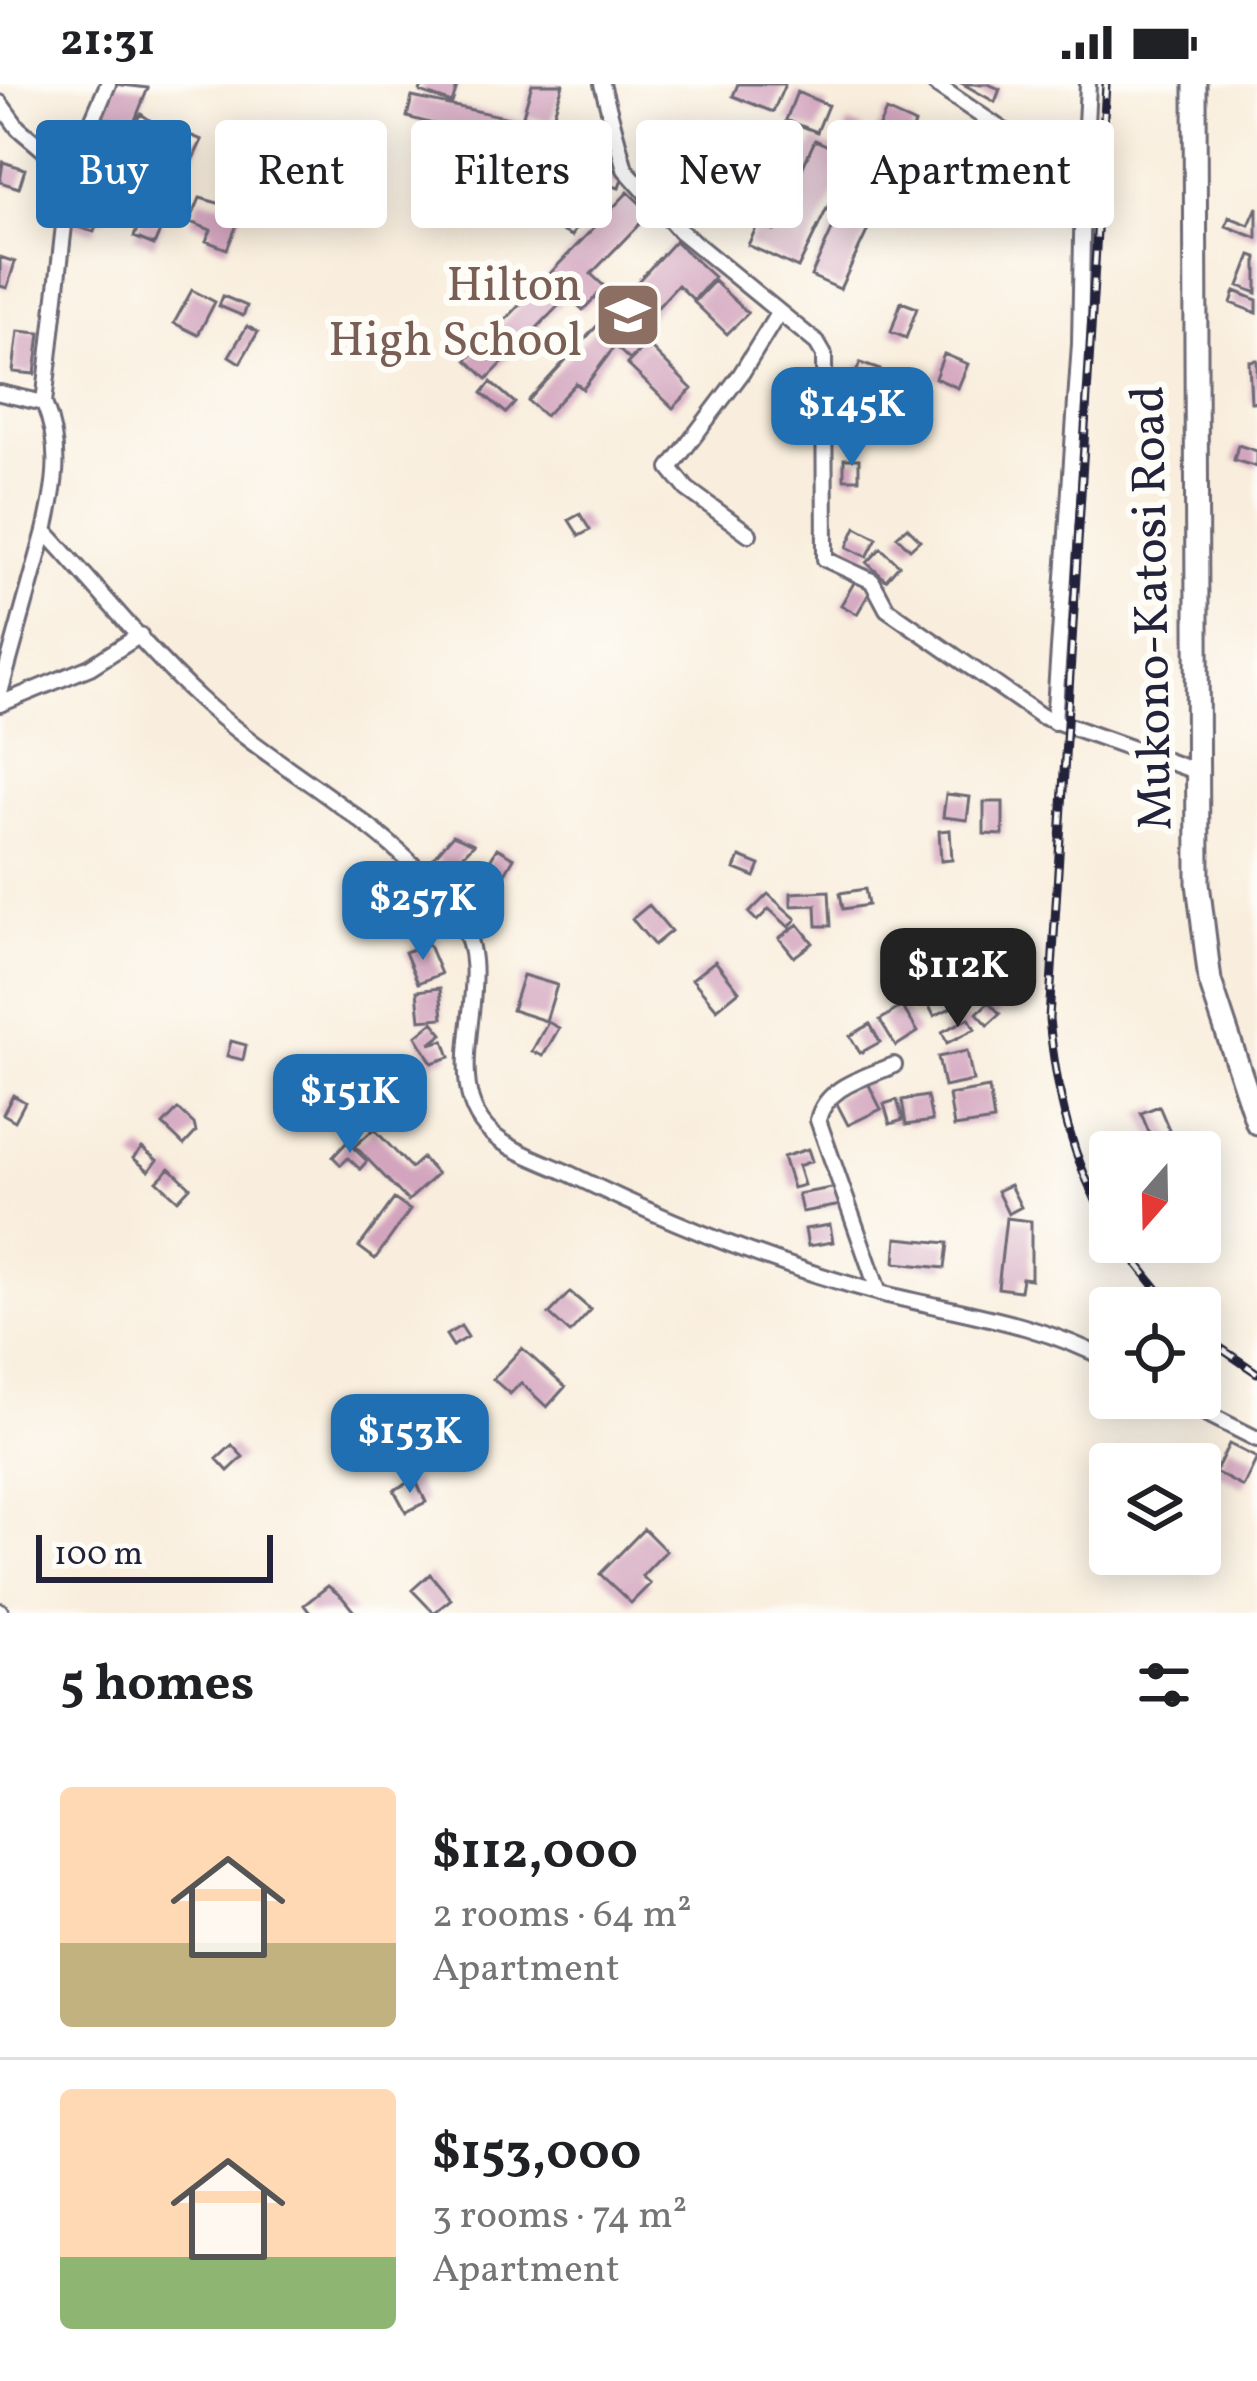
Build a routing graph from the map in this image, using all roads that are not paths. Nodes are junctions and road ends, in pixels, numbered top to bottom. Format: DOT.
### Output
graph roads {
  1 [pos="108,84"];
  2 [pos="602,84"];
  3 [pos="935,84"];
  4 [pos="1088,84"];
  5 [pos="1195,84"];
  6 [pos="0,103"];
  7 [pos="92,120"];
  8 [pos="988,120"];
  9 [pos="1086,120"];
  10 [pos="36,144"];
  11 [pos="64,228"];
  12 [pos="1082,228"];
  13 [pos="779,312"];
  14 [pos="0,393"];
  15 [pos="44,404"];
  16 [pos="45,531"];
  17 [pos="749,534"];
  18 [pos="140,634"];
  19 [pos="0,694"];
  20 [pos="0,704"];
  21 [pos="1054,722"];
  22 [pos="1198,772"];
  23 [pos="894,1065"];
  24 [pos="1257,1123"];
  25 [pos="879,1292"];
  26 [pos="1089,1352"];
  27 [pos="1217,1419"];
  28 [pos="1257,1439"];
  1 -- 7 [label="street"];
  2 -- 13 [label="street"];
  3 -- 8 [label="street"];
  4 -- 9 [label="street"];
  5 -- 22 [label="main road, Mukono-Katosi Road"];
  6 -- 10 [label="street"];
  11 -- 15 [label="street"];
  12 -- 21 [label="street"];
  13 -- 17 [label="street"];
  13 -- 21 [label="street"];
  14 -- 15 [label="street"];
  15 -- 16 [label="street"];
  16 -- 18 [label="street"];
  16 -- 19 [label="street"];
  18 -- 20 [label="street"];
  18 -- 25 [label="street"];
  21 -- 22 [label="street"];
  22 -- 24 [label="main road, Mukono-Katosi Road"];
  23 -- 25 [label="street"];
  25 -- 26 [label="street"];
  27 -- 28 [label="street"];
}
